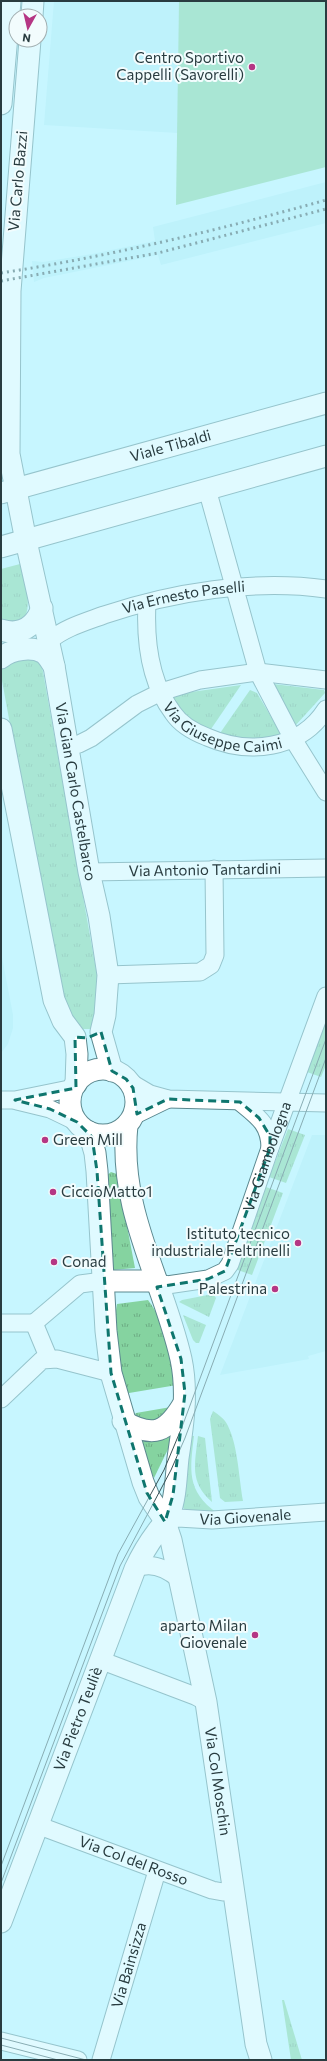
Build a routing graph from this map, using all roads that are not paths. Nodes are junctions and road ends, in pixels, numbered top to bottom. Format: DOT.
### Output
graph roads {
  1 [pos="10,1"];
  2 [pos="29,48"];
  3 [pos="1,104"];
  4 [pos="326,403"];
  5 [pos="5,421"];
  6 [pos="326,456"];
  7 [pos="207,489"];
  8 [pos="8,491"];
  9 [pos="21,513"];
  10 [pos="26,541"];
  11 [pos="1,547"];
  12 [pos="233,588"];
  13 [pos="326,589"];
  14 [pos="147,602"];
  15 [pos="42,608"];
  16 [pos="1,630"];
  17 [pos="49,640"];
  18 [pos="1,658"];
  19 [pos="54,666"];
  20 [pos="258,672"];
  21 [pos="326,680"];
  22 [pos="161,692"];
  23 [pos="326,709"];
  24 [pos="1,729"];
  25 [pos="293,739"];
  26 [pos="68,746"];
  27 [pos="326,792"];
  28 [pos="324,867"];
  29 [pos="214,869"];
  30 [pos="89,872"];
  31 [pos="108,975"];
  32 [pos="326,996"];
  33 [pos="101,1032"];
  34 [pos="75,1037"];
  35 [pos="120,1076"];
  36 [pos="75,1086"];
  37 [pos="168,1099"];
  38 [pos="8,1100"];
  39 [pos="240,1102"];
  40 [pos="287,1103"];
  41 [pos="326,1103"];
  42 [pos="130,1120"];
  43 [pos="83,1127"];
  44 [pos="270,1148"];
  45 [pos="104,1281"];
  46 [pos="155,1281"];
  47 [pos="1,1323"];
  48 [pos="34,1323"];
  49 [pos="49,1359"];
  50 [pos="111,1373"];
  51 [pos="1,1399"];
  52 [pos="184,1402"];
  53 [pos="123,1421"];
  54 [pos="326,1512"];
  55 [pos="165,1522"];
  56 [pos="136,1569"];
  57 [pos="179,1579"];
  58 [pos="100,1660"];
  59 [pos="206,1702"];
  60 [pos="37,1825"];
  61 [pos="157,1871"];
  62 [pos="232,1888"];
  63 [pos="1,1922"];
  64 [pos="1,2041"];
  65 [pos="255,2055"];
  66 [pos="68,2059"];
  67 [pos="101,2060"];
  1 -- 3 [label="main road"];
  2 -- 5 [label="main road, Via Carlo Bazzi"];
  4 -- 8 [label="main road, Viale Tibaldi"];
  5 -- 8 [label="main road, Via Carlo Bazzi"];
  6 -- 7 [label="main road"];
  7 -- 10 [label="main road"];
  7 -- 12 [label="street"];
  8 -- 9 [label="main road, Via Carlo Bazzi"];
  9 -- 10 [label="main road, Via Gian Carlo Castelbarco"];
  10 -- 11 [label="main road"];
  10 -- 15 [label="main road, Via Gian Carlo Castelbarco"];
  12 -- 13 [label="street, Via Ernesto Paselli"];
  12 -- 14 [label="street, Via Ernesto Paselli"];
  12 -- 20 [label="street"];
  14 -- 17 [label="street, Via Ernesto Paselli"];
  14 -- 22 [label="street"];
  15 -- 16 [label="main road"];
  15 -- 17 [label="main road, Via Gian Carlo Castelbarco"];
  17 -- 19 [label="main road, Via Gian Carlo Castelbarco"];
  18 -- 19 [label="main road"];
  19 -- 26 [label="main road, Via Gian Carlo Castelbarco"];
  20 -- 21 [label="street, Via Giuseppe Caimi"];
  20 -- 22 [label="street, Via Giuseppe Caimi"];
  20 -- 25 [label="street, Via Giuseppe Caimi"];
  22 -- 25 [label="street, Via Giuseppe Caimi"];
  22 -- 26 [label="street, Via Giuseppe Caimi"];
  23 -- 25 [label="street, Via Giuseppe Caimi"];
  24 -- 34 [label="main road"];
  25 -- 27 [label="street"];
  26 -- 30 [label="main road, Via Gian Carlo Castelbarco"];
  28 -- 29 [label="street, Via Antonio Tantardini"];
  29 -- 30 [label="street, Via Antonio Tantardini"];
  29 -- 31 [label="street"];
  30 -- 31 [label="main road, Via Gian Carlo Castelbarco"];
  31 -- 33 [label="main road, Via Gian Carlo Castelbarco"];
  32 -- 40 [label="street, Via Giambologna"];
  33 -- 34 [label="main road"];
  33 -- 35 [label="main road, Via Gian Carlo Castelbarco"];
  34 -- 36 [label="main road"];
  35 -- 36 [label="main road"];
  35 -- 37 [label="street"];
  35 -- 42 [label="main road"];
  36 -- 38 [label="street"];
  36 -- 43 [label="main road"];
  37 -- 39 [label="street"];
  37 -- 42 [label="street"];
  38 -- 43 [label="street"];
  39 -- 40 [label="street"];
  39 -- 44 [label="street"];
  40 -- 41 [label="street"];
  40 -- 44 [label="street, Via Giambologna"];
  42 -- 43 [label="main road"];
  42 -- 46 [label="main road"];
  43 -- 45 [label="main road"];
  44 -- 46 [label="street, Via Giambologna"];
  45 -- 46 [label="main road"];
  45 -- 48 [label="street"];
  45 -- 50 [label="main road"];
  46 -- 52 [label="main road"];
  47 -- 48 [label="street"];
  48 -- 49 [label="street"];
  49 -- 50 [label="street"];
  49 -- 51 [label="street"];
  50 -- 53 [label="main road"];
  52 -- 53 [label="main road"];
  52 -- 55 [label="main road"];
  53 -- 55 [label="main road"];
  54 -- 55 [label="street, Via Giovenale"];
  55 -- 56 [label="main road, Via Pietro Teuliè"];
  55 -- 57 [label="main road, Via Col Moschin"];
  56 -- 57 [label="street"];
  56 -- 58 [label="main road, Via Pietro Teuliè"];
  57 -- 59 [label="main road, Via Col Moschin"];
  58 -- 59 [label="street"];
  58 -- 60 [label="main road, Via Pietro Teuliè"];
  59 -- 62 [label="main road, Via Col Moschin"];
  60 -- 61 [label="street, Via Col del Rosso"];
  60 -- 63 [label="main road, Via Pietro Teuliè"];
  61 -- 62 [label="street, Via Col del Rosso"];
  61 -- 67 [label="street, Via Bainsizza"];
  62 -- 65 [label="main road, Via Col Moschin"];
  64 -- 66 [label="street"];
}
